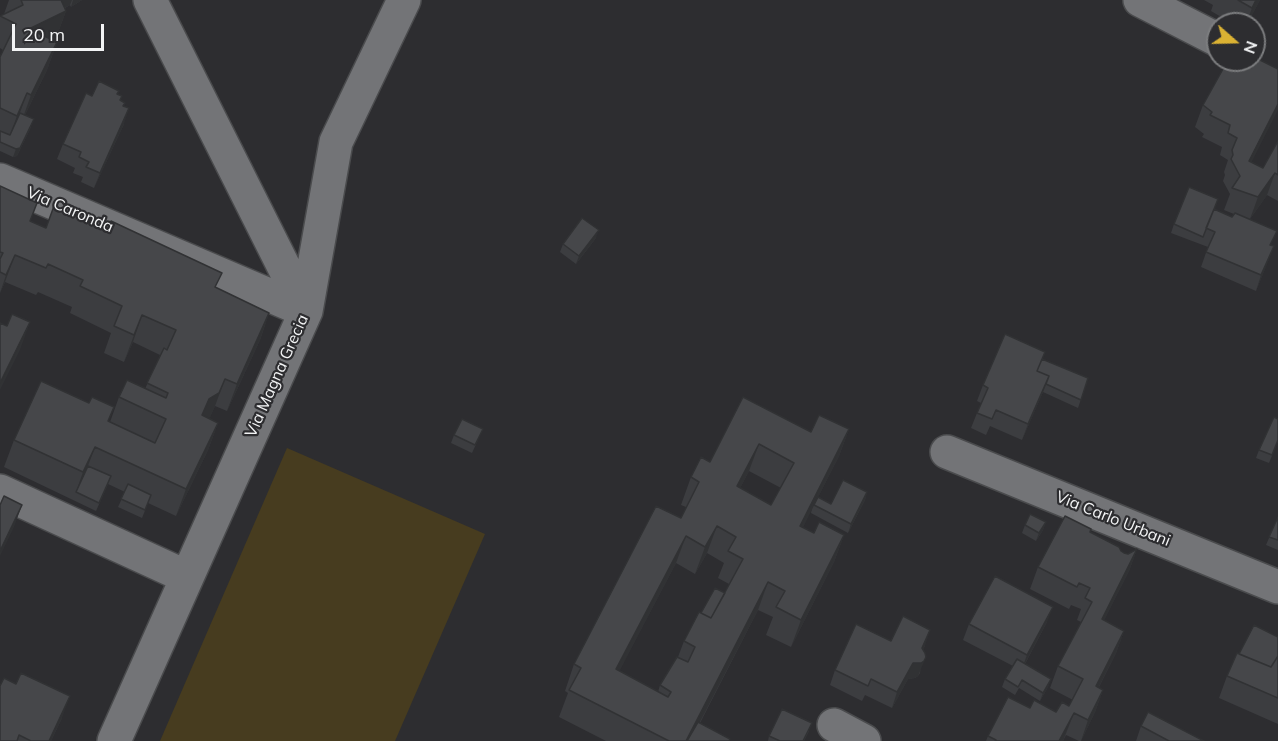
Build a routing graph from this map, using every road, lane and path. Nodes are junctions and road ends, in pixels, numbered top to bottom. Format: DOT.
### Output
graph roads {
  1 [pos="150,0"];
  2 [pos="404,0"];
  3 [pos="1140,0"];
  4 [pos="1206,34"];
  5 [pos="0,180"];
  6 [pos="306,311"];
  7 [pos="947,452"];
  8 [pos="0,491"];
  9 [pos="187,577"];
  10 [pos="1278,587"];
  11 [pos="834,725"];
  12 [pos="114,741"];
  13 [pos="864,741"];
  1 -- 6 [label="street"];
  2 -- 6 [label="street, Via Magna Grecia"];
  3 -- 4 [label="street"];
  5 -- 6 [label="street, Via Caronda"];
  6 -- 9 [label="street, Via Magna Grecia"];
  7 -- 10 [label="street, Via Carlo Urbani"];
  8 -- 9 [label="street"];
  9 -- 12 [label="street, Via Magna Grecia"];
  11 -- 13 [label="street"];
}
